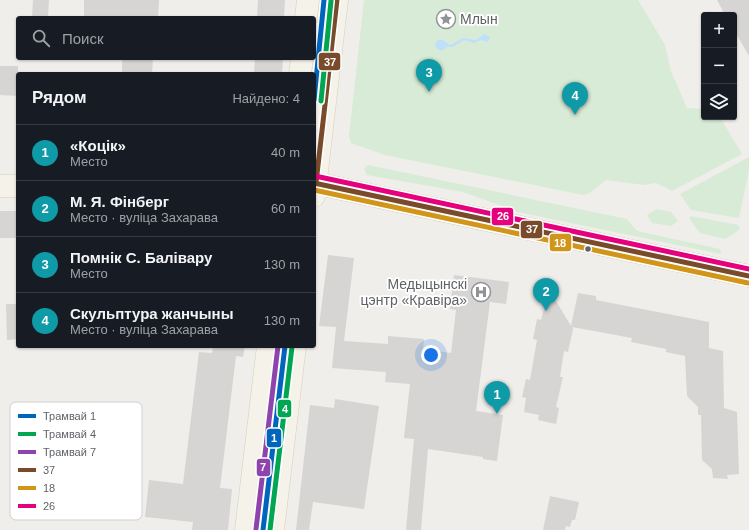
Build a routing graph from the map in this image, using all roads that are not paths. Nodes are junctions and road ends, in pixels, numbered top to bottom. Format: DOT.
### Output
graph roads {
  1 [pos="308,0"];
  2 [pos="336,0"];
  3 [pos="306,16"];
  4 [pos="302,60"];
  5 [pos="300,72"];
  6 [pos="316,178"];
  7 [pos="0,186"];
  8 [pos="16,186"];
  9 [pos="316,187"];
  10 [pos="749,276"];
  11 [pos="268,348"];
  12 [pos="295,348"];
  13 [pos="246,530"];
  14 [pos="273,530"];
  1 -- 3 [label="main road"];
  2 -- 6 [label="main road"];
  4 -- 5 [label="main road"];
  7 -- 8 [label="main road"];
  9 -- 10 [label="main road"];
  11 -- 13 [label="main road"];
  12 -- 14 [label="main road"];
}
